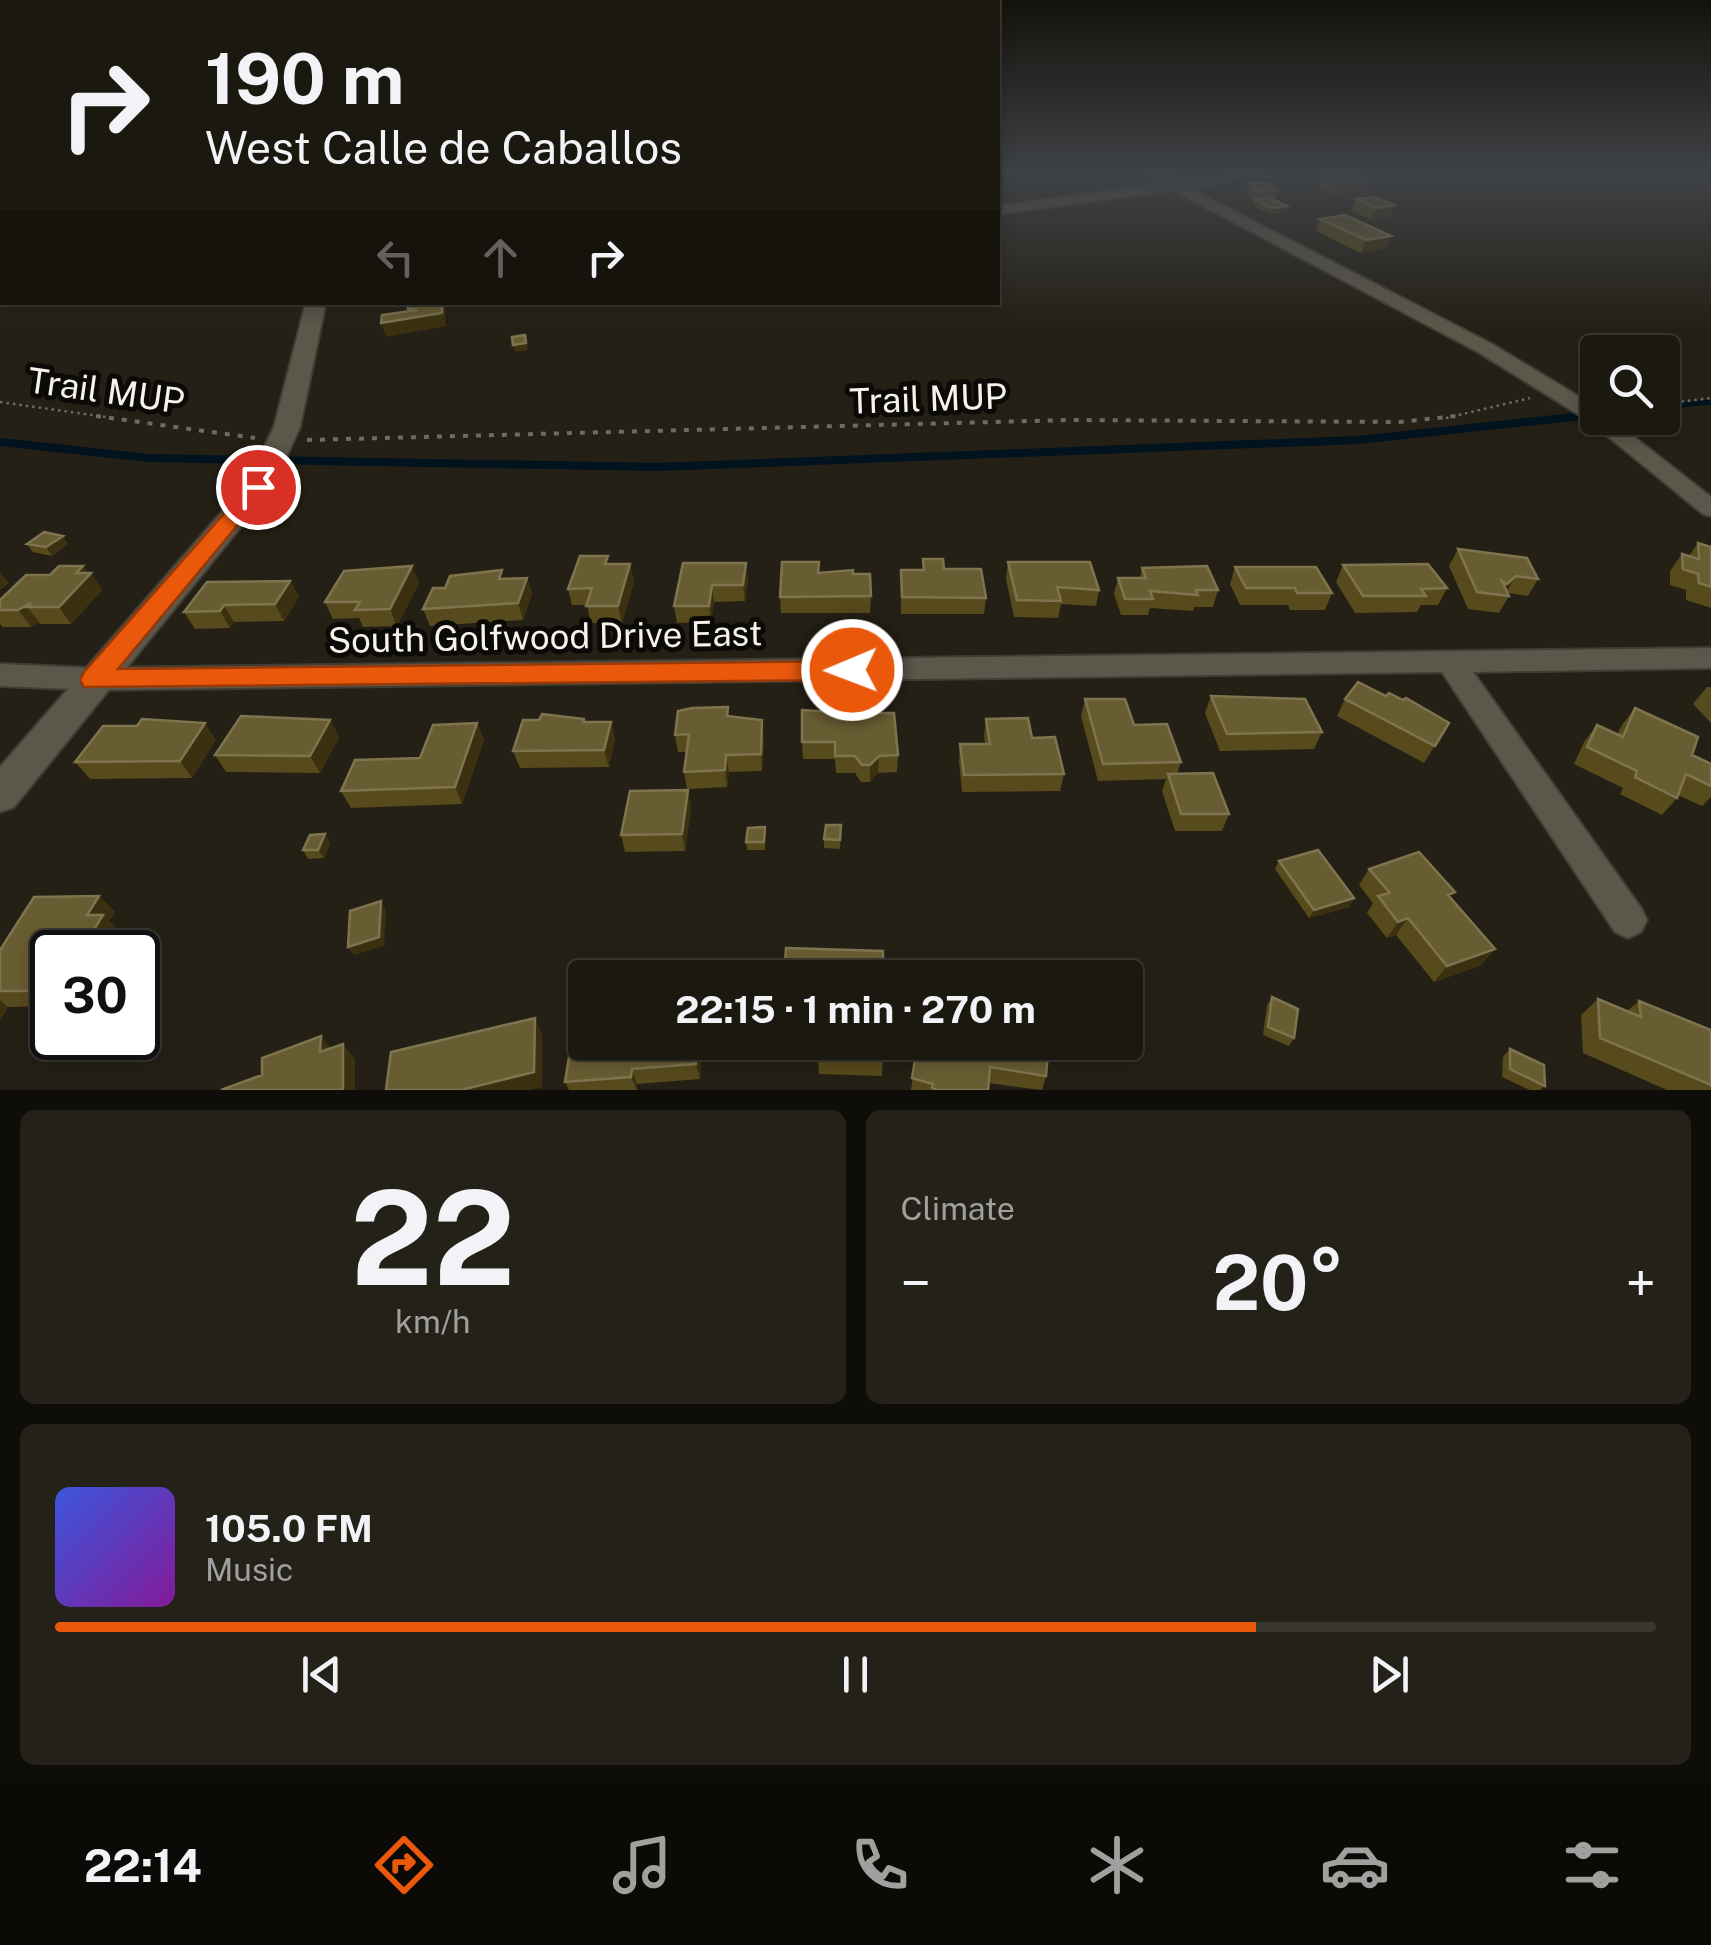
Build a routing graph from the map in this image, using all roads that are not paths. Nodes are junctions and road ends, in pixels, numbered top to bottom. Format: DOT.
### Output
graph roads {
  1 [pos="1251,226"];
  2 [pos="315,305"];
  3 [pos="1580,406"];
  4 [pos="1620,435"];
  5 [pos="1711,508"];
  6 [pos="1711,658"];
  7 [pos="1451,664"];
  8 [pos="0,675"];
  9 [pos="94,680"];
  10 [pos="0,795"];
  11 [pos="1628,920"];
  1 -- 3 [label="street"];
  2 -- 9 [label="street"];
  4 -- 5 [label="street"];
  6 -- 7 [label="street, South Golfwood Drive East"];
  7 -- 9 [label="street, South Golfwood Drive East"];
  7 -- 11 [label="street"];
  8 -- 9 [label="street, South Golfwood Drive East"];
  9 -- 10 [label="street"];
}
